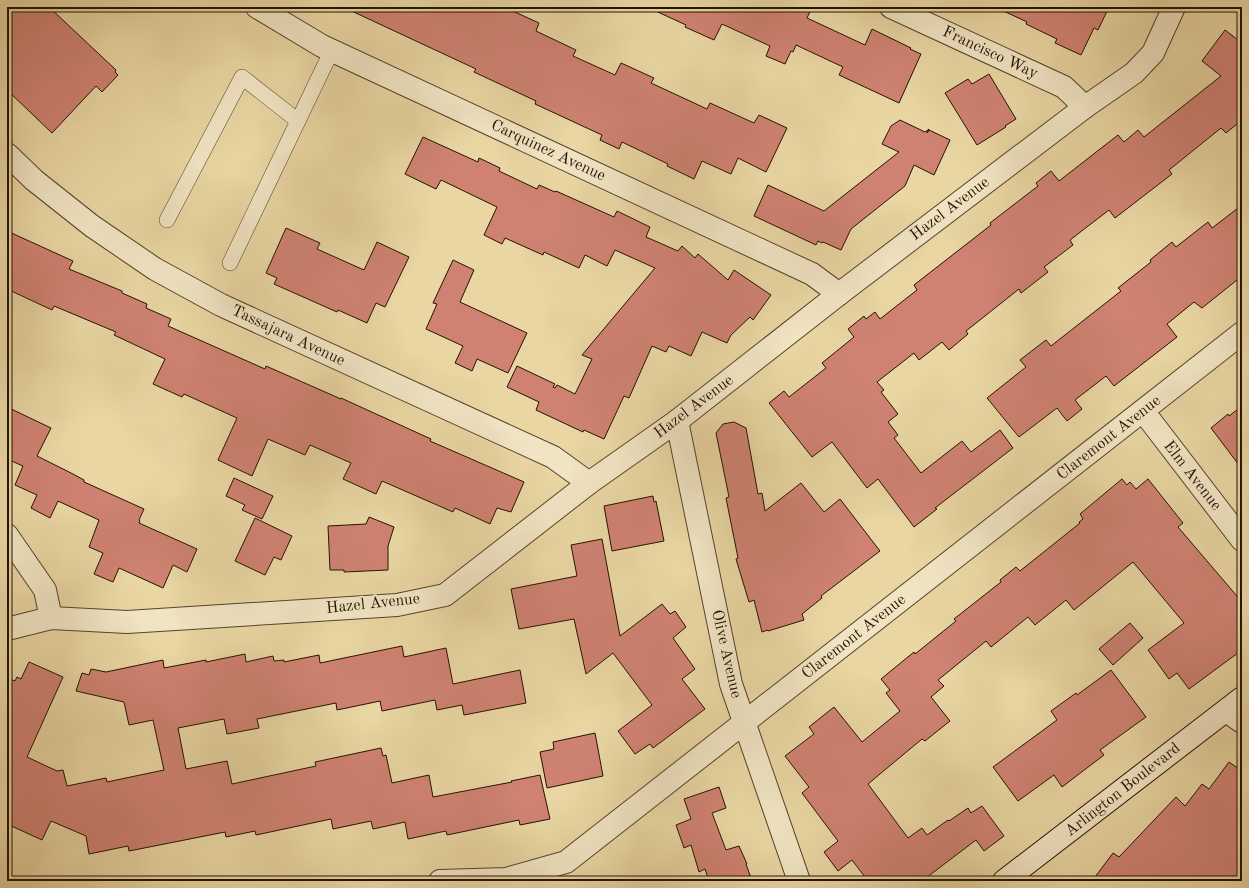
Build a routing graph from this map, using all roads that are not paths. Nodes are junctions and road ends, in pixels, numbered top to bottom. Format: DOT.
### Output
graph roads {
  1 [pos="257,7"];
  2 [pos="891,7"];
  3 [pos="1174,7"];
  4 [pos="332,50"];
  5 [pos="1085,107"];
  6 [pos="298,121"];
  7 [pos="7,154"];
  8 [pos="167,220"];
  9 [pos="230,263"];
  10 [pos="839,294"];
  11 [pos="1242,333"];
  12 [pos="1143,411"];
  13 [pos="677,420"];
  14 [pos="590,483"];
  15 [pos="7,534"];
  16 [pos="1242,540"];
  17 [pos="52,618"];
  18 [pos="7,629"];
  19 [pos="1237,710"];
  20 [pos="744,722"];
  21 [pos="440,881"];
  22 [pos="799,881"];
  23 [pos="1004,881"];
  1 -- 4 [label="street, Carquinez Avenue"];
  2 -- 5 [label="street, Francisco Way"];
  3 -- 5 [label="street, Hazel Avenue"];
  4 -- 6 [label="lane"];
  4 -- 10 [label="street, Carquinez Avenue"];
  5 -- 10 [label="street, Hazel Avenue"];
  6 -- 8 [label="lane"];
  6 -- 9 [label="lane"];
  7 -- 14 [label="street, Tassajara Avenue"];
  10 -- 13 [label="street, Hazel Avenue"];
  11 -- 12 [label="street, Claremont Avenue"];
  12 -- 16 [label="street, Elm Avenue"];
  12 -- 20 [label="street, Claremont Avenue"];
  13 -- 14 [label="street, Hazel Avenue"];
  13 -- 20 [label="street, Olive Avenue"];
  14 -- 17 [label="street, Hazel Avenue"];
  15 -- 17 [label="street"];
  17 -- 18 [label="street, Hazel Avenue"];
  19 -- 23 [label="street, Arlington Boulevard"];
  20 -- 21 [label="street, Claremont Avenue"];
  20 -- 22 [label="street, Olive Avenue"];
}
